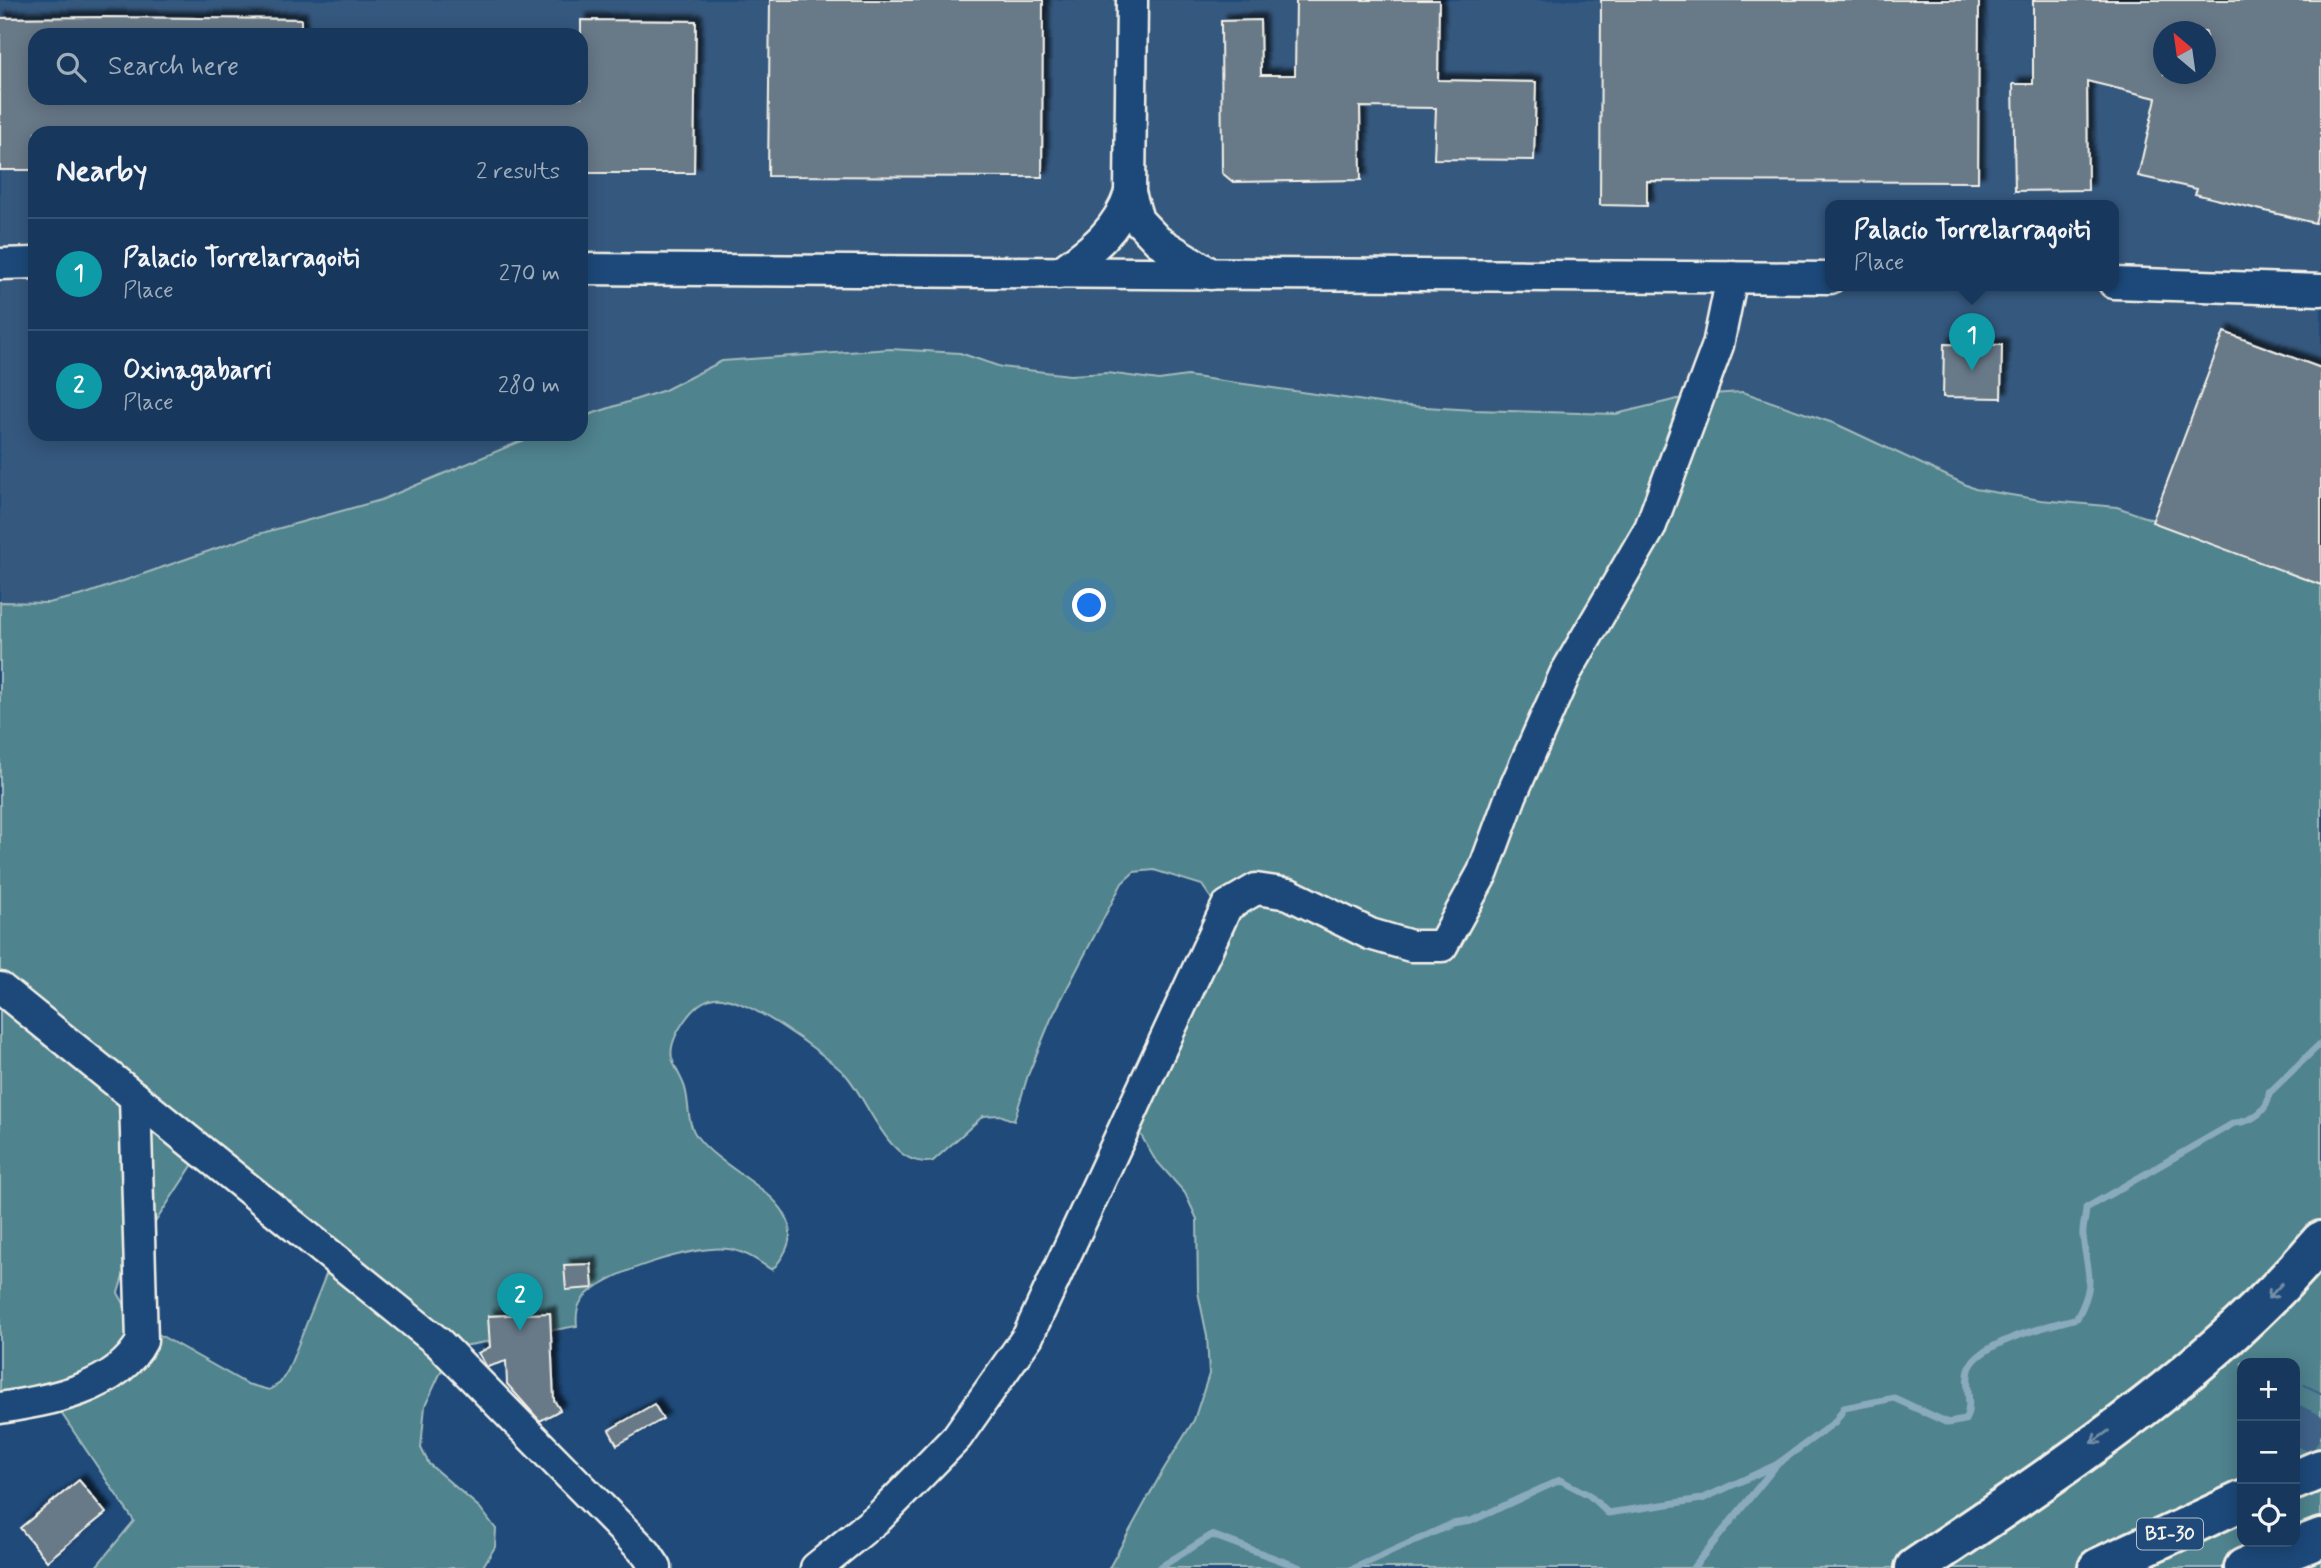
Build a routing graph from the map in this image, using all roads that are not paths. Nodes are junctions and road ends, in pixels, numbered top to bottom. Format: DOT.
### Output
graph roads {
  1 [pos="1132,0"];
  2 [pos="1128,212"];
  3 [pos="28,263"];
  4 [pos="0,264"];
  5 [pos="588,269"];
  6 [pos="1059,273"];
  7 [pos="1131,274"];
  8 [pos="1211,274"];
  9 [pos="1732,277"];
  10 [pos="1825,278"];
  11 [pos="2119,283"];
  12 [pos="2321,290"];
  13 [pos="0,988"];
  14 [pos="135,1097"];
  15 [pos="2321,1241"];
  16 [pos="0,1408"];
  17 [pos="2321,1469"];
  18 [pos="2300,1478"];
  19 [pos="2237,1504"];
  20 [pos="2321,1538"];
  21 [pos="656,1568"];
  22 [pos="816,1568"];
  23 [pos="1915,1568"];
  24 [pos="2098,1568"];
  25 [pos="2244,1568"];
  1 -- 2 [label="street"];
  2 -- 6 [label="street"];
  2 -- 7 [label="street"];
  2 -- 8 [label="street"];
  3 -- 4 [label="street"];
  5 -- 6 [label="street"];
  6 -- 7 [label="street"];
  7 -- 8 [label="street"];
  8 -- 9 [label="street"];
  9 -- 10 [label="street"];
  9 -- 22 [label="street"];
  11 -- 12 [label="street"];
  13 -- 14 [label="street"];
  14 -- 16 [label="street"];
  14 -- 21 [label="street"];
  15 -- 23 [label="highway, one-way"];
  17 -- 18 [label="highway"];
  19 -- 24 [label="highway, BI-30"];
  20 -- 25 [label="highway"];
}
